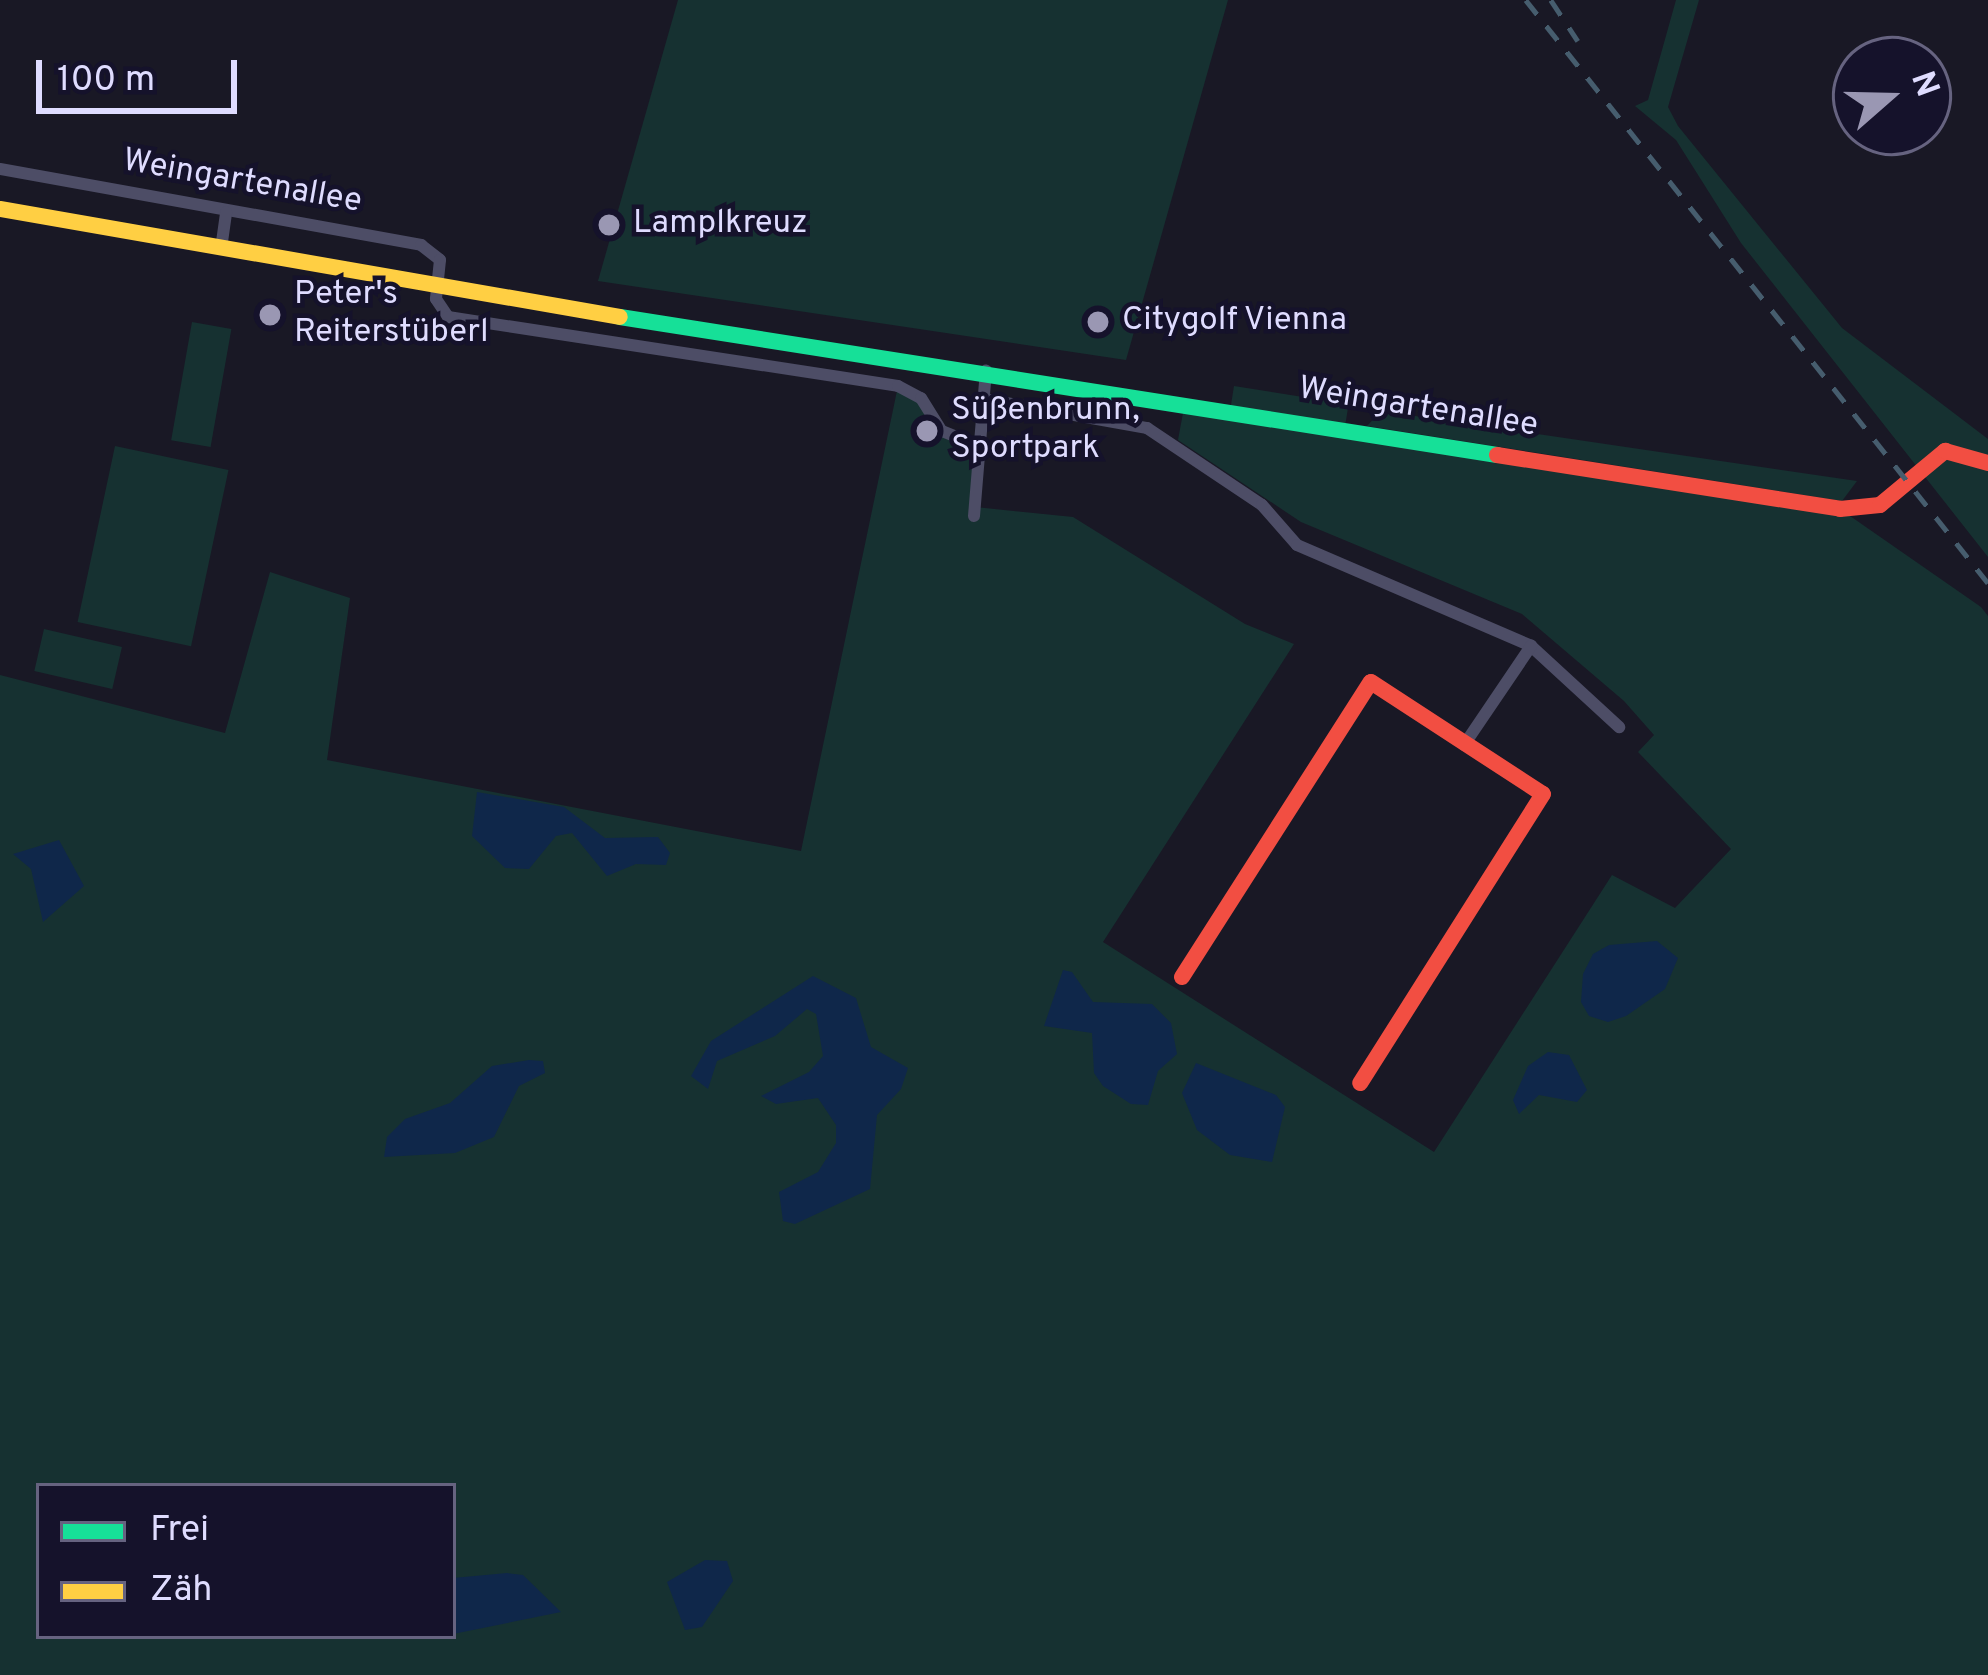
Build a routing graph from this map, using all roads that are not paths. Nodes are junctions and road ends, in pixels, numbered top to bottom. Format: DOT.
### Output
graph roads {
  1 [pos="0,169"];
  2 [pos="0,208"];
  3 [pos="226,212"];
  4 [pos="220,249"];
  5 [pos="437,288"];
  6 [pos="570,307"];
  7 [pos="565,335"];
  8 [pos="986,370"];
  9 [pos="984,399"];
  10 [pos="977,445"];
  11 [pos="1988,463"];
  12 [pos="974,516"];
  13 [pos="1531,646"];
  14 [pos="1619,727"];
  15 [pos="1464,745"];
  16 [pos="1182,977"];
  17 [pos="1360,1083"];
  1 -- 3 [label="street, Weingartenallee"];
  2 -- 4 [label="street, Weingartenallee"];
  3 -- 4 [label="street"];
  3 -- 5 [label="street, Weingartenallee"];
  4 -- 5 [label="street, Weingartenallee"];
  5 -- 6 [label="street, Weingartenallee"];
  5 -- 7 [label="street, Weingartenallee"];
  6 -- 7 [label="street"];
  6 -- 8 [label="street, Weingartenallee"];
  7 -- 10 [label="street, Weingartenallee"];
  8 -- 9 [label="street"];
  8 -- 11 [label="street, Weingartenallee"];
  9 -- 10 [label="street"];
  9 -- 13 [label="street"];
  10 -- 12 [label="street"];
  13 -- 14 [label="street"];
  13 -- 15 [label="street"];
  15 -- 16 [label="street"];
  15 -- 17 [label="street"];
}
